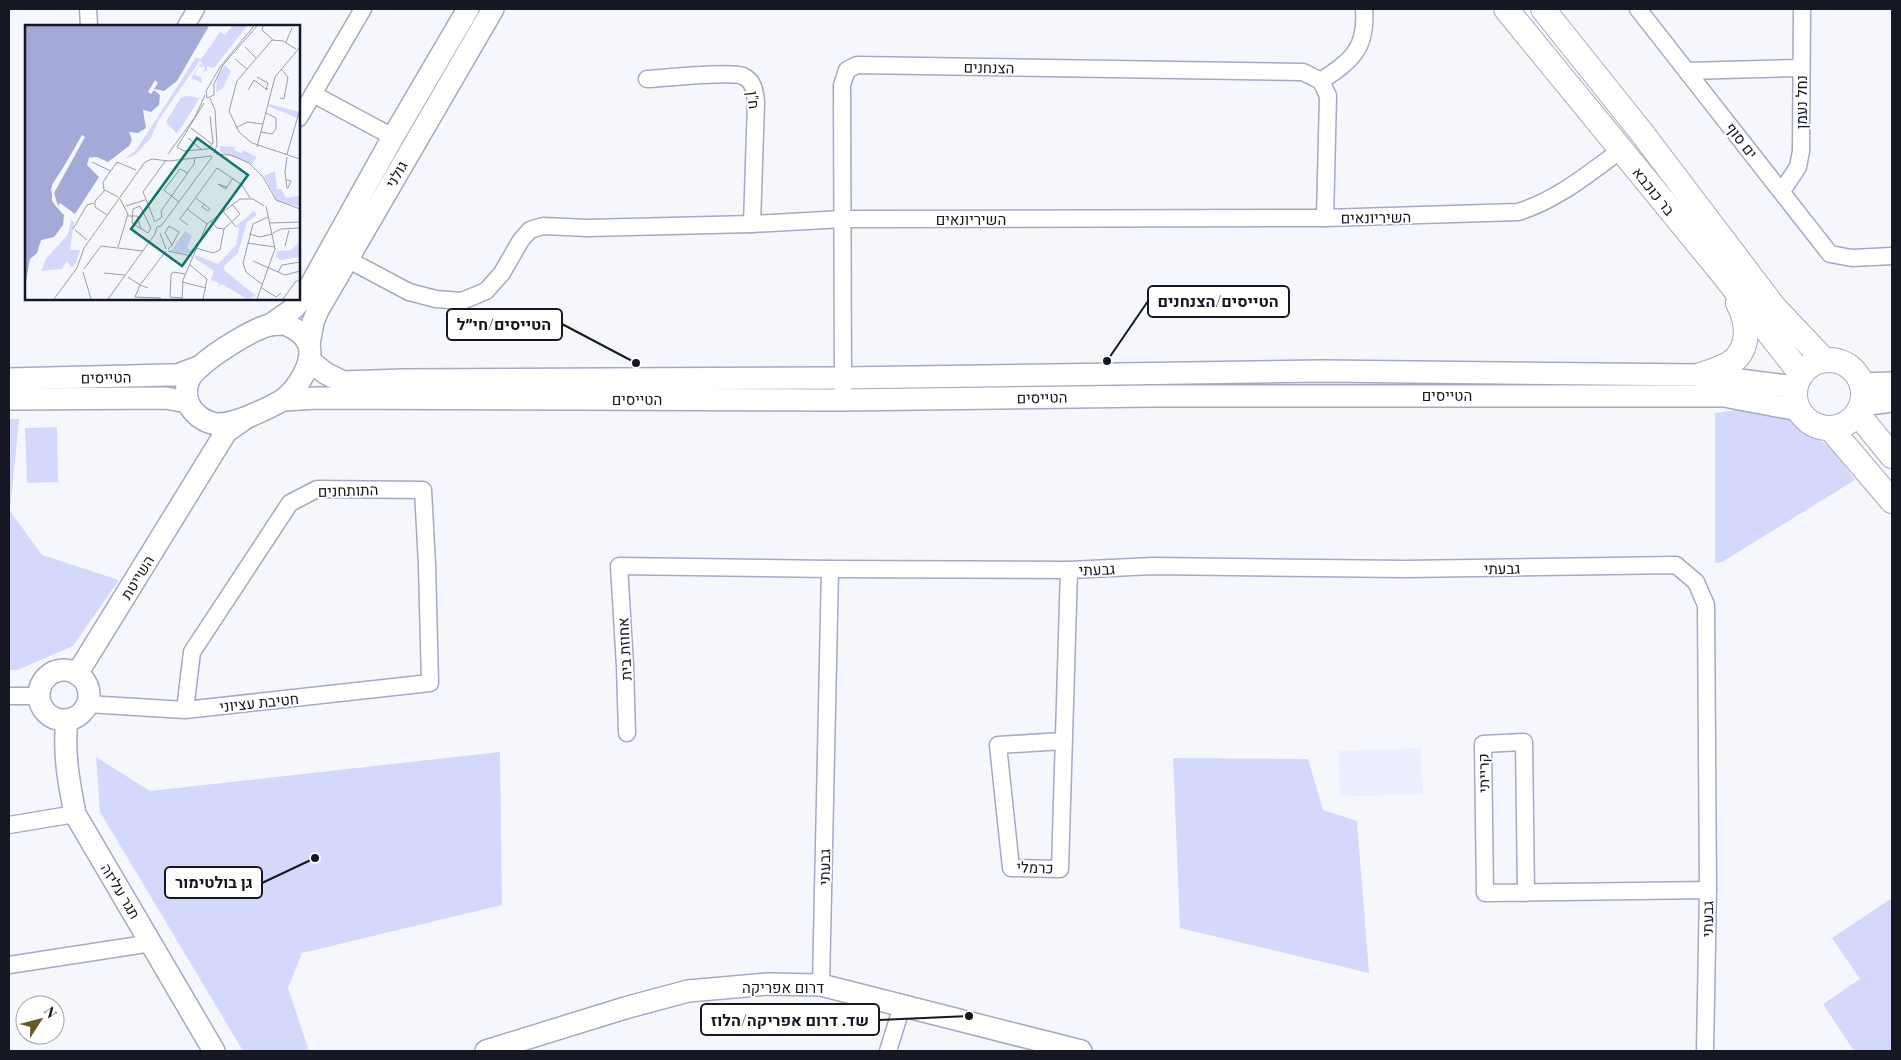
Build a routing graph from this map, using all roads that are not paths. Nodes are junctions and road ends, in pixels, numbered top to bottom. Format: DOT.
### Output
graph roads {
  1 [pos="88,9"];
  2 [pos="196,9"];
  3 [pos="363,9"];
  4 [pos="468,9"];
  5 [pos="493,9"];
  6 [pos="1364,9"];
  7 [pos="1506,9"];
  8 [pos="1543,9"];
  9 [pos="1638,9"];
  10 [pos="1802,9"];
  11 [pos="89,25"];
  12 [pos="187,25"];
  13 [pos="1801,68"];
  14 [pos="1687,71"];
  15 [pos="647,79"];
  16 [pos="1321,81"];
  17 [pos="313,94"];
  18 [pos="300,116"];
  19 [pos="393,137"];
  20 [pos="1621,150"];
  21 [pos="1782,191"];
  22 [pos="1325,218"];
  23 [pos="843,219"];
  24 [pos="752,224"];
  25 [pos="1892,256"];
  26 [pos="347,259"];
  27 [pos="1722,273"];
  28 [pos="270,325"];
  29 [pos="309,352"];
  30 [pos="1824,360"];
  31 [pos="201,366"];
  32 [pos="1700,375"];
  33 [pos="843,378"];
  34 [pos="9,379"];
  35 [pos="1798,381"];
  36 [pos="1892,383"];
  37 [pos="9,399"];
  38 [pos="283,400"];
  39 [pos="842,400"];
  40 [pos="1860,401"];
  41 [pos="1892,401"];
  42 [pos="187,402"];
  43 [pos="1799,410"];
  44 [pos="201,418"];
  45 [pos="246,418"];
  46 [pos="1830,428"];
  47 [pos="1892,456"];
  48 [pos="197,480"];
  49 [pos="1892,501"];
  50 [pos="620,566"];
  51 [pos="830,569"];
  52 [pos="1070,570"];
  53 [pos="77,674"];
  54 [pos="430,683"];
  55 [pos="9,696"];
  56 [pos="39,696"];
  57 [pos="87,704"];
  58 [pos="185,710"];
  59 [pos="67,720"];
  60 [pos="627,733"];
  61 [pos="1063,741"];
  62 [pos="75,814"];
  63 [pos="9,825"];
  64 [pos="1708,890"];
  65 [pos="1526,893"];
  66 [pos="152,943"];
  67 [pos="9,965"];
  68 [pos="821,985"];
  69 [pos="902,1006"];
  70 [pos="214,1051"];
  71 [pos="486,1051"];
  72 [pos="888,1051"];
  73 [pos="1080,1051"];
  74 [pos="1706,1051"];
  1 -- 11 [label="street"];
  2 -- 12 [label="street"];
  3 -- 17 [label="street"];
  4 -- 19 [label="street, גולני"];
  5 -- 26 [label="street, גולני"];
  6 -- 16 [label="street"];
  7 -- 20 [label="main road, בר כוכבא"];
  8 -- 30 [label="main road, בר כוכבא"];
  9 -- 14 [label="street, ים סוף"];
  10 -- 13 [label="street, נחל נעמן"];
  13 -- 14 [label="street"];
  13 -- 21 [label="street, נחל נעמן"];
  14 -- 21 [label="street, ים סוף"];
  15 -- 24 [label="street, ח\"ן"];
  16 -- 22 [label="street"];
  16 -- 23 [label="street, הצנחנים"];
  17 -- 18 [label="street"];
  17 -- 19 [label="street"];
  19 -- 28 [label="street, גולני"];
  20 -- 22 [label="street, השיריונאים"];
  20 -- 27 [label="main road, בר כוכבא"];
  21 -- 25 [label="street, ים סוף"];
  22 -- 23 [label="street, השיריונאים"];
  23 -- 24 [label="street, השיריונאים"];
  23 -- 33 [label="street, הצנחנים"];
  24 -- 26 [label="street, השיריונאים"];
  26 -- 29 [label="street, גולני"];
  27 -- 32 [label="main road"];
  27 -- 35 [label="main road, בר כוכבא"];
  28 -- 29 [label="street"];
  28 -- 31 [label="street"];
  29 -- 33 [label="street, הטייסים"];
  29 -- 38 [label="street"];
  30 -- 35 [label="main road"];
  30 -- 40 [label="main road"];
  31 -- 34 [label="street, הטייסים"];
  31 -- 42 [label="street"];
  32 -- 33 [label="street, הטייסים"];
  32 -- 35 [label="street, הטייסים"];
  33 -- 39 [label="street, הצנחנים"];
  35 -- 43 [label="main road"];
  36 -- 40 [label="street"];
  37 -- 42 [label="street, הטייסים"];
  38 -- 39 [label="street, הטייסים"];
  38 -- 45 [label="street"];
  39 -- 43 [label="street, הטייסים"];
  40 -- 41 [label="street"];
  40 -- 46 [label="main road"];
  40 -- 47 [label="main road"];
  42 -- 44 [label="street"];
  43 -- 46 [label="main road"];
  44 -- 45 [label="street"];
  44 -- 48 [label="street, השייטת"];
  45 -- 48 [label="street, השייטת"];
  46 -- 49 [label="main road"];
  48 -- 53 [label="street, השייטת"];
  50 -- 51 [label="street, גבעתי"];
  50 -- 60 [label="street, אחוזת בית"];
  51 -- 52 [label="street, גבעתי"];
  51 -- 68 [label="street, גבעתי"];
  52 -- 61 [label="street, כרמלי"];
  52 -- 64 [label="street, גבעתי"];
  53 -- 56 [label="street"];
  53 -- 57 [label="street"];
  54 -- 58 [label="street, חטיבת עציוני"];
  54 -- 58 [label="street, התותחנים"];
  55 -- 56 [label="street"];
  56 -- 59 [label="street"];
  57 -- 58 [label="street, חטיבת עציוני"];
  57 -- 59 [label="street"];
  59 -- 62 [label="street, תגר עליזה"];
  61 -- 61 [label="street, כרמלי"];
  62 -- 63 [label="street"];
  62 -- 66 [label="street, תגר עליזה"];
  64 -- 65 [label="street, קרייתי"];
  64 -- 74 [label="street, גבעתי"];
  65 -- 65 [label="street, קרייתי"];
  66 -- 67 [label="street"];
  66 -- 70 [label="street, תגר עליזה"];
  68 -- 69 [label="street, דרום אפריקה"];
  68 -- 71 [label="street, דרום אפריקה"];
  69 -- 72 [label="street"];
  69 -- 73 [label="street, דרום אפריקה"];
}
